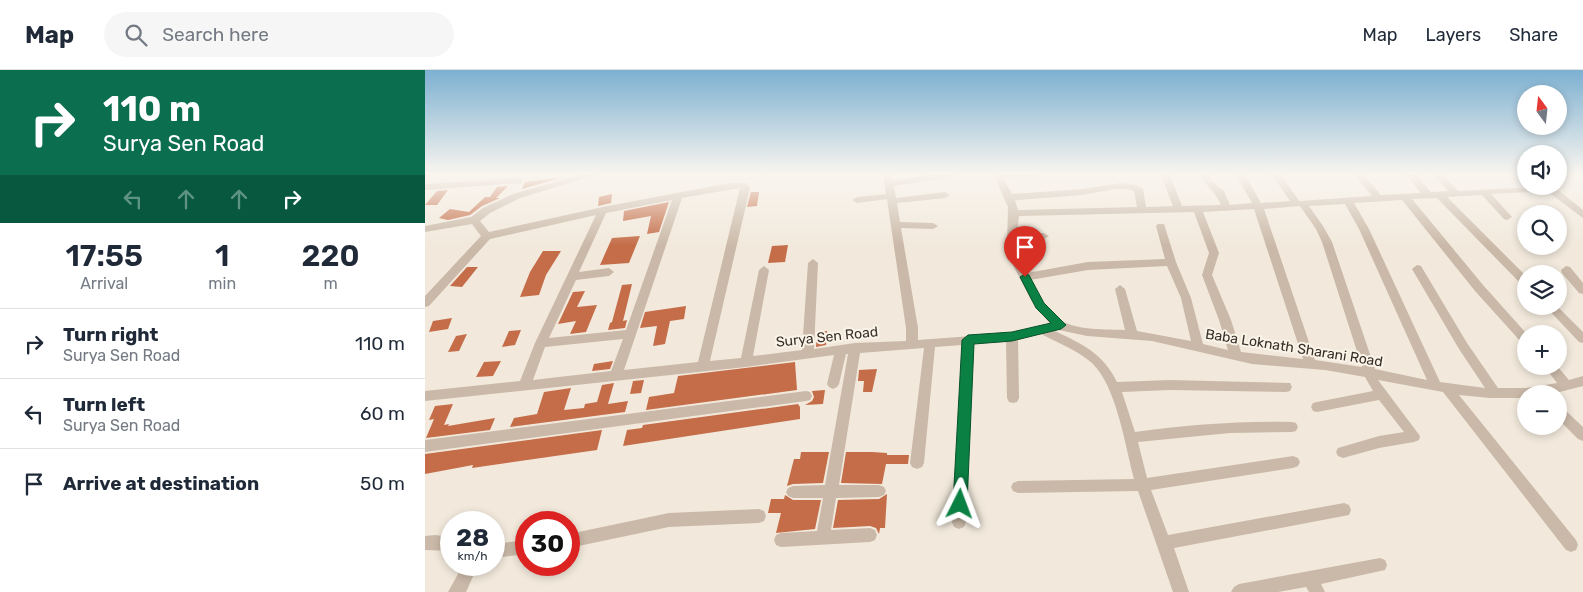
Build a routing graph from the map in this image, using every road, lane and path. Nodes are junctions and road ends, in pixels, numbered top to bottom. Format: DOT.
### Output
graph roads {
  1 [pos="516,197"];
  2 [pos="671,197"];
  3 [pos="678,197"];
  4 [pos="743,197"];
  5 [pos="903,197"];
  6 [pos="1009,197"];
  7 [pos="1140,197"];
  8 [pos="1174,197"];
  9 [pos="1223,197"];
  10 [pos="1253,197"];
  11 [pos="1295,197"];
  12 [pos="1400,197"];
  13 [pos="1405,197"];
  14 [pos="1436,197"];
  15 [pos="1489,197"];
  16 [pos="1564,197"];
  17 [pos="891,198"];
  18 [pos="1379,199"];
  19 [pos="857,200"];
  20 [pos="1349,202"];
  21 [pos="1300,204"];
  22 [pos="1258,206"];
  23 [pos="1578,206"];
  24 [pos="1197,208"];
  25 [pos="1227,208"];
  26 [pos="1179,209"];
  27 [pos="603,210"];
  28 [pos="1142,210"];
  29 [pos="1014,213"];
  30 [pos="1583,215"];
  31 [pos="1507,217"];
  32 [pos="474,220"];
  33 [pos="895,225"];
  34 [pos="933,226"];
  35 [pos="1161,226"];
  36 [pos="429,229"];
  37 [pos="487,236"];
  38 [pos="1044,236"];
  39 [pos="1012,237"];
  40 [pos="425,238"];
  41 [pos="1171,262"];
  42 [pos="813,263"];
  43 [pos="1417,268"];
  44 [pos="764,270"];
  45 [pos="1567,271"];
  46 [pos="609,272"];
  47 [pos="1517,273"];
  48 [pos="571,277"];
  49 [pos="1025,277"];
  50 [pos="1120,289"];
  51 [pos="1583,290"];
  52 [pos="425,303"];
  53 [pos="1559,315"];
  54 [pos="1061,325"];
  55 [pos="1043,330"];
  56 [pos="1517,330"];
  57 [pos="631,334"];
  58 [pos="1132,334"];
  59 [pos="1012,336"];
  60 [pos="1583,339"];
  61 [pos="968,340"];
  62 [pos="930,342"];
  63 [pos="541,343"];
  64 [pos="912,344"];
  65 [pos="855,348"];
  66 [pos="1198,348"];
  67 [pos="841,350"];
  68 [pos="807,353"];
  69 [pos="1236,356"];
  70 [pos="746,362"];
  71 [pos="1311,364"];
  72 [pos="703,366"];
  73 [pos="1371,374"];
  74 [pos="615,375"];
  75 [pos="1558,375"];
  76 [pos="1583,381"];
  77 [pos="525,384"];
  78 [pos="833,384"];
  79 [pos="1566,385"];
  80 [pos="1567,386"];
  81 [pos="1114,388"];
  82 [pos="1286,388"];
  83 [pos="1442,388"];
  84 [pos="1495,393"];
  85 [pos="1517,393"];
  86 [pos="1382,394"];
  87 [pos="425,396"];
  88 [pos="806,396"];
  89 [pos="1013,398"];
  90 [pos="1317,407"];
  91 [pos="1567,420"];
  92 [pos="1292,427"];
  93 [pos="1583,435"];
  94 [pos="1129,438"];
  95 [pos="425,446"];
  96 [pos="1343,452"];
  97 [pos="1293,462"];
  98 [pos="917,463"];
  99 [pos="1143,486"];
  100 [pos="1018,487"];
  101 [pos="830,491"];
  102 [pos="879,491"];
  103 [pos="793,492"];
  104 [pos="1344,510"];
  105 [pos="759,516"];
  106 [pos="959,522"];
  107 [pos="870,535"];
  108 [pos="823,537"];
  109 [pos="580,539"];
  110 [pos="781,540"];
  111 [pos="425,543"];
  112 [pos="440,543"];
  113 [pos="1165,543"];
  114 [pos="1571,545"];
  115 [pos="1380,565"];
  116 [pos="466,576"];
  117 [pos="1310,578"];
  118 [pos="456,592"];
  119 [pos="1181,592"];
  120 [pos="1239,592"];
  121 [pos="1317,592"];
  1 -- 32 [label="street"];
  2 -- 27 [label="street"];
  3 -- 57 [label="street"];
  4 -- 72 [label="street"];
  5 -- 17 [label="street"];
  6 -- 29 [label="street"];
  7 -- 28 [label="street"];
  8 -- 26 [label="street"];
  9 -- 25 [label="street"];
  10 -- 22 [label="street"];
  11 -- 21 [label="street"];
  12 -- 18 [label="street"];
  13 -- 56 [label="street"];
  14 -- 47 [label="street"];
  15 -- 31 [label="street"];
  16 -- 23 [label="street"];
  17 -- 19 [label="street"];
  17 -- 33 [label="street"];
  18 -- 20 [label="street"];
  20 -- 21 [label="street"];
  20 -- 83 [label="street"];
  21 -- 22 [label="street"];
  21 -- 73 [label="street"];
  22 -- 25 [label="street"];
  22 -- 71 [label="street"];
  23 -- 30 [label="street"];
  24 -- 25 [label="street"];
  24 -- 26 [label="street"];
  24 -- 69 [label="street"];
  26 -- 28 [label="street"];
  27 -- 37 [label="street"];
  27 -- 48 [label="street"];
  28 -- 29 [label="street"];
  29 -- 39 [label="street"];
  32 -- 36 [label="street"];
  32 -- 37 [label="street"];
  33 -- 34 [label="street"];
  33 -- 64 [label="street"];
  35 -- 41 [label="street"];
  36 -- 40 [label="street"];
  37 -- 52 [label="street"];
  38 -- 39 [label="street"];
  39 -- 49 [label="street"];
  41 -- 49 [label="street"];
  41 -- 66 [label="street"];
  42 -- 68 [label="street"];
  43 -- 84 [label="street"];
  44 -- 70 [label="street"];
  45 -- 51 [label="street"];
  46 -- 48 [label="street"];
  48 -- 63 [label="street"];
  49 -- 54 [label="street"];
  50 -- 58 [label="street"];
  53 -- 60 [label="street"];
  54 -- 55 [label="street, Surya Sen Road"];
  54 -- 58 [label="street, Baba Loknath Sharani Road"];
  55 -- 59 [label="street, Surya Sen Road"];
  55 -- 81 [label="street"];
  57 -- 63 [label="street"];
  57 -- 74 [label="street"];
  58 -- 66 [label="street, Baba Loknath Sharani Road"];
  59 -- 61 [label="street, Surya Sen Road"];
  59 -- 89 [label="street"];
  61 -- 62 [label="street, Surya Sen Road"];
  61 -- 106 [label="street"];
  62 -- 64 [label="street, Surya Sen Road"];
  62 -- 98 [label="street"];
  63 -- 77 [label="street"];
  64 -- 65 [label="street, Surya Sen Road"];
  65 -- 67 [label="street, Surya Sen Road"];
  65 -- 101 [label="street"];
  66 -- 69 [label="street, Baba Loknath Sharani Road"];
  67 -- 68 [label="street, Surya Sen Road"];
  67 -- 78 [label="street"];
  68 -- 70 [label="street, Surya Sen Road"];
  69 -- 71 [label="street, Baba Loknath Sharani Road"];
  70 -- 72 [label="street, Surya Sen Road"];
  71 -- 73 [label="street, Baba Loknath Sharani Road"];
  72 -- 74 [label="street, Surya Sen Road"];
  73 -- 83 [label="street, Baba Loknath Sharani Road"];
  73 -- 86 [label="street"];
  74 -- 77 [label="street, Surya Sen Road"];
  75 -- 79 [label="street"];
  76 -- 80 [label="street, Baba Loknath Sharani Road"];
  77 -- 87 [label="street, Surya Sen Road"];
  81 -- 82 [label="street"];
  81 -- 94 [label="street"];
  83 -- 84 [label="street, Baba Loknath Sharani Road"];
  83 -- 114 [label="street"];
  84 -- 85 [label="street, Baba Loknath Sharani Road"];
  86 -- 90 [label="street"];
  86 -- 96 [label="street"];
  88 -- 95 [label="street"];
  91 -- 93 [label="street"];
  92 -- 94 [label="street"];
  94 -- 99 [label="street"];
  97 -- 99 [label="street"];
  99 -- 100 [label="street"];
  99 -- 113 [label="street"];
  101 -- 102 [label="street"];
  101 -- 103 [label="street"];
  101 -- 108 [label="street"];
  104 -- 113 [label="street"];
  105 -- 109 [label="street"];
  107 -- 108 [label="street"];
  108 -- 110 [label="street"];
  111 -- 112 [label="street"];
  113 -- 119 [label="street"];
  115 -- 117 [label="street"];
  116 -- 118 [label="street"];
  117 -- 120 [label="street"];
  117 -- 121 [label="street"];
}
